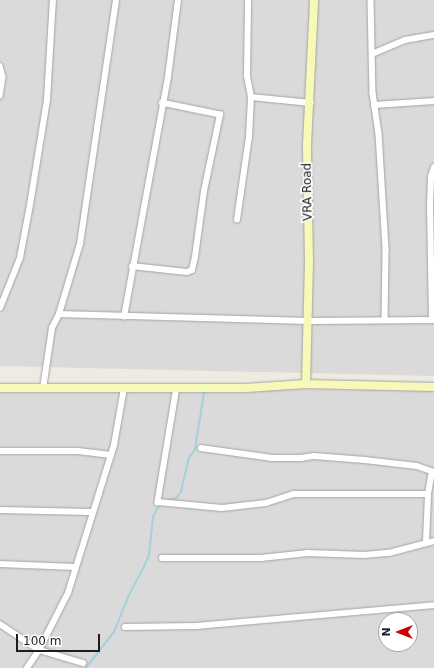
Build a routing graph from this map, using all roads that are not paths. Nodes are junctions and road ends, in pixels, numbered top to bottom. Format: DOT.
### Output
graph roads {
  1 [pos="53,0"];
  2 [pos="116,0"];
  3 [pos="178,0"];
  4 [pos="248,0"];
  5 [pos="314,0"];
  6 [pos="370,0"];
  7 [pos="434,35"];
  8 [pos="372,54"];
  9 [pos="0,66"];
  10 [pos="0,96"];
  11 [pos="251,97"];
  12 [pos="434,102"];
  13 [pos="162,103"];
  14 [pos="311,103"];
  15 [pos="374,106"];
  16 [pos="434,167"];
  17 [pos="237,220"];
  18 [pos="433,264"];
  19 [pos="132,266"];
  20 [pos="0,308"];
  21 [pos="59,314"];
  22 [pos="124,317"];
  23 [pos="386,319"];
  24 [pos="433,320"];
  25 [pos="309,321"];
  26 [pos="306,384"];
  27 [pos="177,387"];
  28 [pos="434,387"];
  29 [pos="0,388"];
  30 [pos="124,388"];
  31 [pos="43,389"];
  32 [pos="201,448"];
  33 [pos="0,451"];
  34 [pos="111,455"];
  35 [pos="433,472"];
  36 [pos="428,494"];
  37 [pos="0,510"];
  38 [pos="91,512"];
  39 [pos="426,542"];
  40 [pos="434,542"];
  41 [pos="162,558"];
  42 [pos="0,564"];
  43 [pos="75,567"];
  44 [pos="434,605"];
  45 [pos="0,624"];
  46 [pos="125,627"];
  47 [pos="40,650"];
  48 [pos="83,663"];
  49 [pos="27,668"];
  1 -- 20 [label="street"];
  2 -- 21 [label="street"];
  3 -- 13 [label="street"];
  4 -- 11 [label="street"];
  5 -- 14 [label="street, VRA Road"];
  6 -- 8 [label="street"];
  7 -- 8 [label="street"];
  8 -- 15 [label="street"];
  9 -- 10 [label="street"];
  11 -- 14 [label="street"];
  11 -- 17 [label="street"];
  12 -- 15 [label="street"];
  13 -- 19 [label="street"];
  13 -- 19 [label="street"];
  14 -- 25 [label="street, VRA Road"];
  15 -- 23 [label="street"];
  16 -- 18 [label="street"];
  18 -- 24 [label="street"];
  19 -- 22 [label="street"];
  21 -- 22 [label="street"];
  21 -- 31 [label="street"];
  22 -- 25 [label="street"];
  23 -- 24 [label="street"];
  23 -- 25 [label="street"];
  25 -- 26 [label="street, VRA Road"];
  26 -- 27 [label="street"];
  26 -- 28 [label="street"];
  27 -- 30 [label="street"];
  27 -- 36 [label="street"];
  29 -- 31 [label="street"];
  30 -- 31 [label="street"];
  30 -- 34 [label="street"];
  32 -- 35 [label="street"];
  33 -- 34 [label="street"];
  34 -- 38 [label="street"];
  35 -- 36 [label="street"];
  36 -- 39 [label="street"];
  37 -- 38 [label="street"];
  38 -- 43 [label="street"];
  39 -- 40 [label="street"];
  39 -- 41 [label="street"];
  42 -- 43 [label="street"];
  43 -- 47 [label="street"];
  44 -- 46 [label="street"];
  45 -- 47 [label="street"];
  47 -- 48 [label="street"];
  47 -- 49 [label="street"];
}
